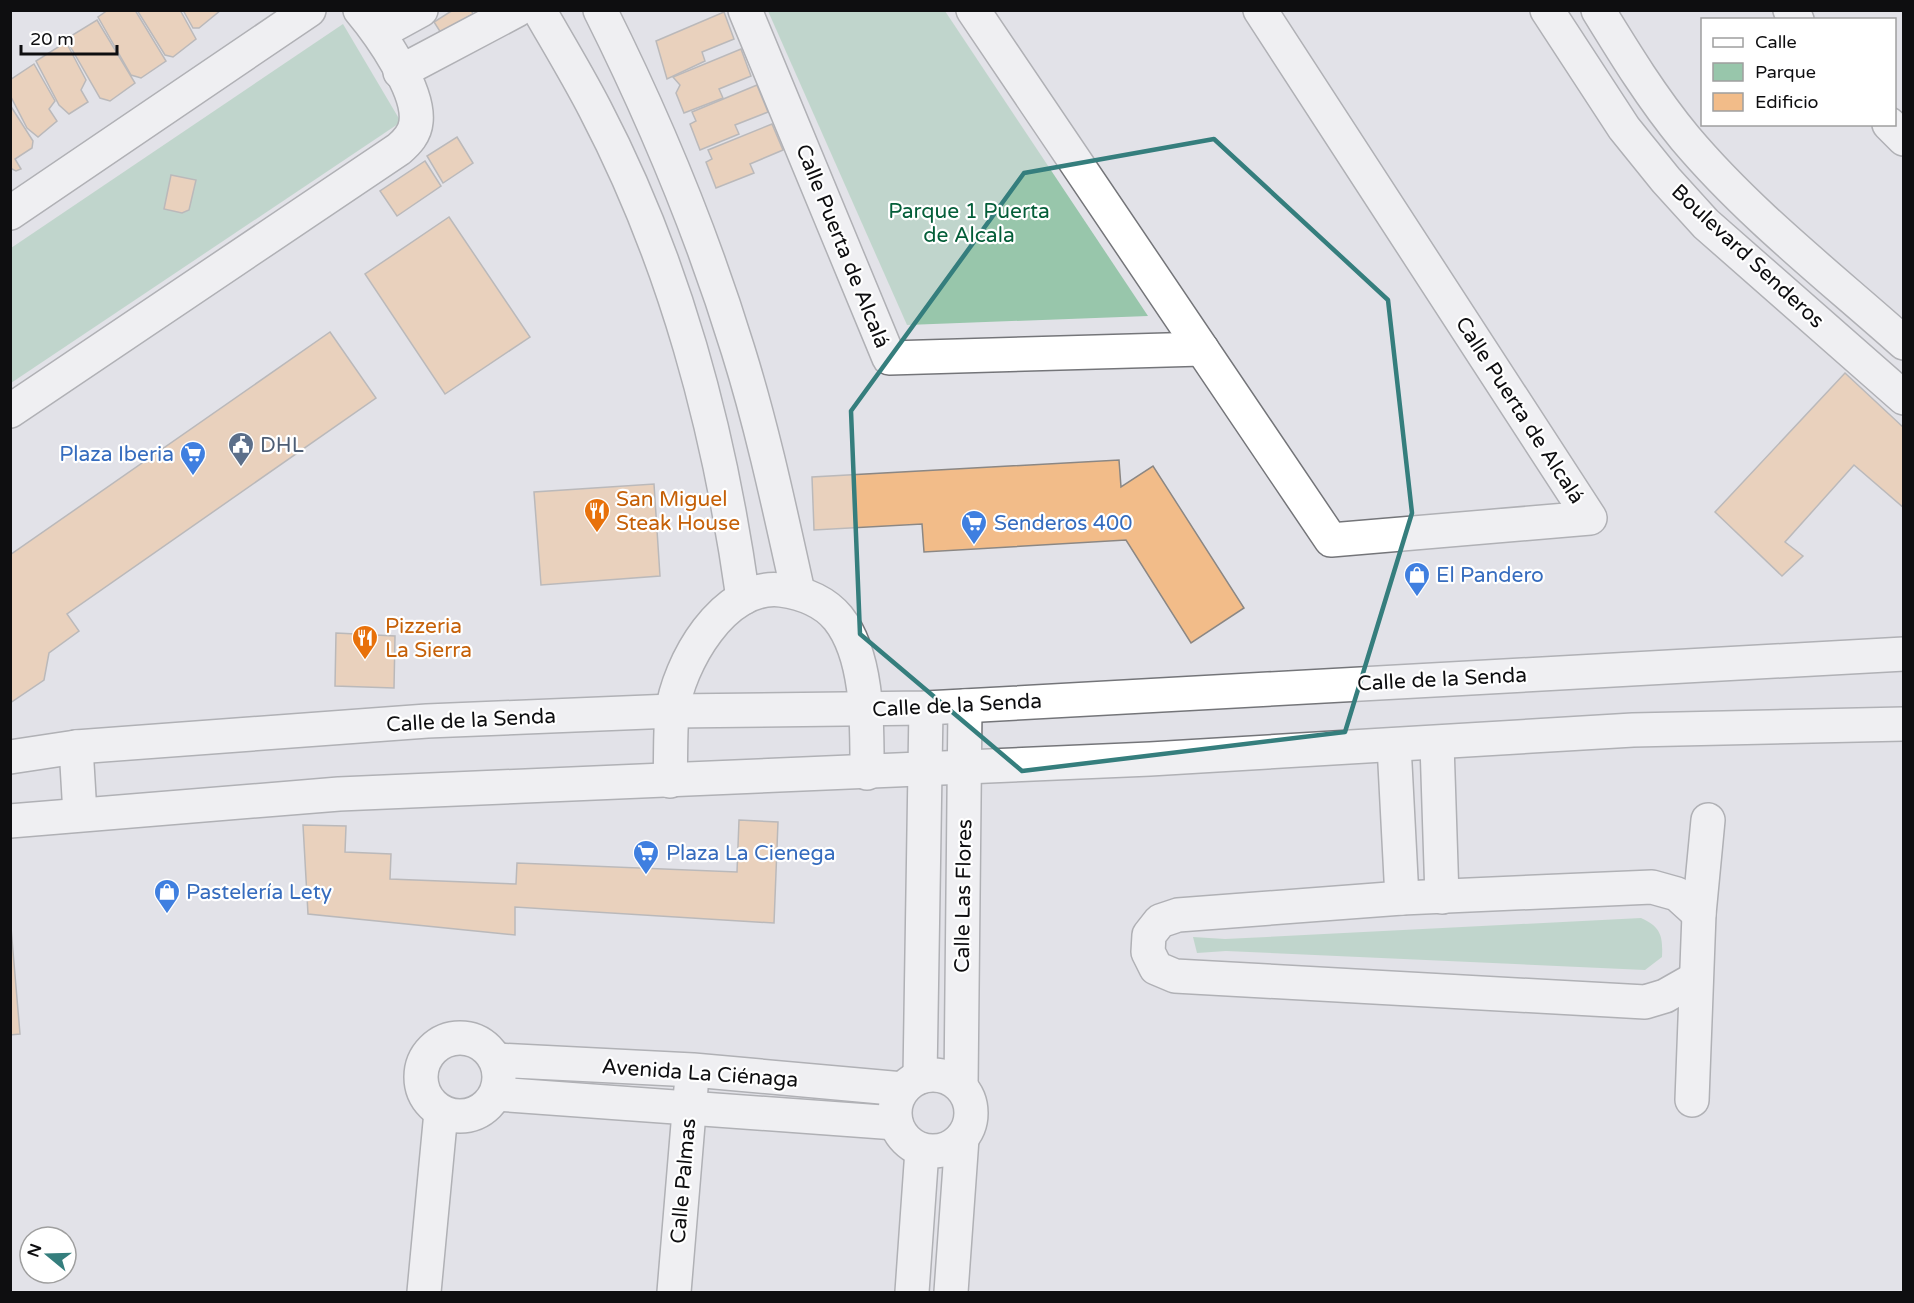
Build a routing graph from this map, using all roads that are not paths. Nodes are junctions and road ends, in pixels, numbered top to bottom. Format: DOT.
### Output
graph roads {
  1 [pos="309,10"];
  2 [pos="421,10"];
  3 [pos="518,10"];
  4 [pos="539,10"];
  5 [pos="600,10"];
  6 [pos="745,10"];
  7 [pos="973,10"];
  8 [pos="1260,10"];
  9 [pos="1547,10"];
  10 [pos="1598,10"];
  11 [pos="369,22"];
  12 [pos="400,72"];
  13 [pos="1891,126"];
  14 [pos="1904,139"];
  15 [pos="10,213"];
  16 [pos="1904,343"];
  17 [pos="1202,349"];
  18 [pos="1904,398"];
  19 [pos="10,411"];
  20 [pos="766,448"];
  21 [pos="721,459"];
  22 [pos="798,592"];
  23 [pos="742,598"];
  24 [pos="1904,654"];
  25 [pos="965,706"];
  26 [pos="926,708"];
  27 [pos="867,710"];
  28 [pos="672,711"];
  29 [pos="1904,724"];
  30 [pos="1437,744"];
  31 [pos="1394,745"];
  32 [pos="76,747"];
  33 [pos="10,757"];
  34 [pos="964,768"];
  35 [pos="924,770"];
  36 [pos="867,773"];
  37 [pos="670,781"];
  38 [pos="80,814"];
  39 [pos="1708,820"];
  40 [pos="10,821"];
  41 [pos="1442,897"];
  42 [pos="1402,898"];
  43 [pos="1699,914"];
  44 [pos="1695,978"];
  45 [pos="496,1060"];
  46 [pos="693,1070"];
  47 [pos="912,1083"];
  48 [pos="961,1086"];
  49 [pos="496,1094"];
  50 [pos="1692,1100"];
  51 [pos="689,1109"];
  52 [pos="441,1112"];
  53 [pos="896,1123"];
  54 [pos="962,1138"];
  55 [pos="922,1150"];
  56 [pos="424,1293"];
  57 [pos="674,1293"];
  58 [pos="912,1293"];
  59 [pos="951,1293"];
  1 -- 15 [label="street"];
  2 -- 11 [label="street"];
  3 -- 12 [label="street"];
  4 -- 21 [label="street"];
  5 -- 20 [label="street"];
  6 -- 17 [label="street, Calle Puerta de Alcalá"];
  7 -- 17 [label="street, Calle Puerta de Alcalá"];
  8 -- 17 [label="street, Calle Puerta de Alcalá"];
  9 -- 18 [label="street, Boulevard Senderos"];
  10 -- 16 [label="street, Boulevard Senderos"];
  11 -- 12 [label="street"];
  12 -- 19 [label="street"];
  13 -- 14 [label="street"];
  20 -- 21 [label="street"];
  20 -- 22 [label="street"];
  21 -- 23 [label="street"];
  22 -- 23 [label="street"];
  22 -- 27 [label="street"];
  23 -- 28 [label="street"];
  24 -- 25 [label="street, Calle de la Senda"];
  25 -- 26 [label="street, Calle de la Senda"];
  25 -- 34 [label="street, Calle Las Flores"];
  26 -- 27 [label="street, Calle de la Senda"];
  26 -- 35 [label="street, Calle Las Flores"];
  27 -- 28 [label="street, Calle de la Senda"];
  27 -- 36 [label="street"];
  28 -- 32 [label="street, Calle de la Senda"];
  28 -- 37 [label="street"];
  29 -- 30 [label="street"];
  30 -- 31 [label="street"];
  30 -- 41 [label="street"];
  31 -- 34 [label="street"];
  31 -- 42 [label="street"];
  32 -- 33 [label="street, Calle de la Senda"];
  32 -- 38 [label="street"];
  34 -- 35 [label="street"];
  34 -- 48 [label="street, Calle Las Flores"];
  35 -- 36 [label="street"];
  35 -- 47 [label="street, Calle Las Flores"];
  36 -- 37 [label="street"];
  37 -- 38 [label="street"];
  38 -- 40 [label="street"];
  39 -- 43 [label="street"];
  41 -- 42 [label="street"];
  41 -- 43 [label="street"];
  42 -- 44 [label="street"];
  43 -- 44 [label="street"];
  44 -- 50 [label="street"];
  45 -- 46 [label="street, Avenida La Ciénaga"];
  45 -- 49 [label="street"];
  45 -- 52 [label="street"];
  46 -- 47 [label="street, Avenida La Ciénaga"];
  46 -- 51 [label="street, Calle Palmas"];
  47 -- 48 [label="street"];
  47 -- 53 [label="street"];
  48 -- 54 [label="street"];
  49 -- 51 [label="street, Avenida La Ciénaga"];
  49 -- 52 [label="street"];
  51 -- 53 [label="street, Avenida La Ciénaga"];
  51 -- 57 [label="street, Calle Palmas"];
  52 -- 56 [label="street"];
  53 -- 55 [label="street"];
  54 -- 55 [label="street"];
  54 -- 59 [label="street"];
  55 -- 58 [label="street"];
}
